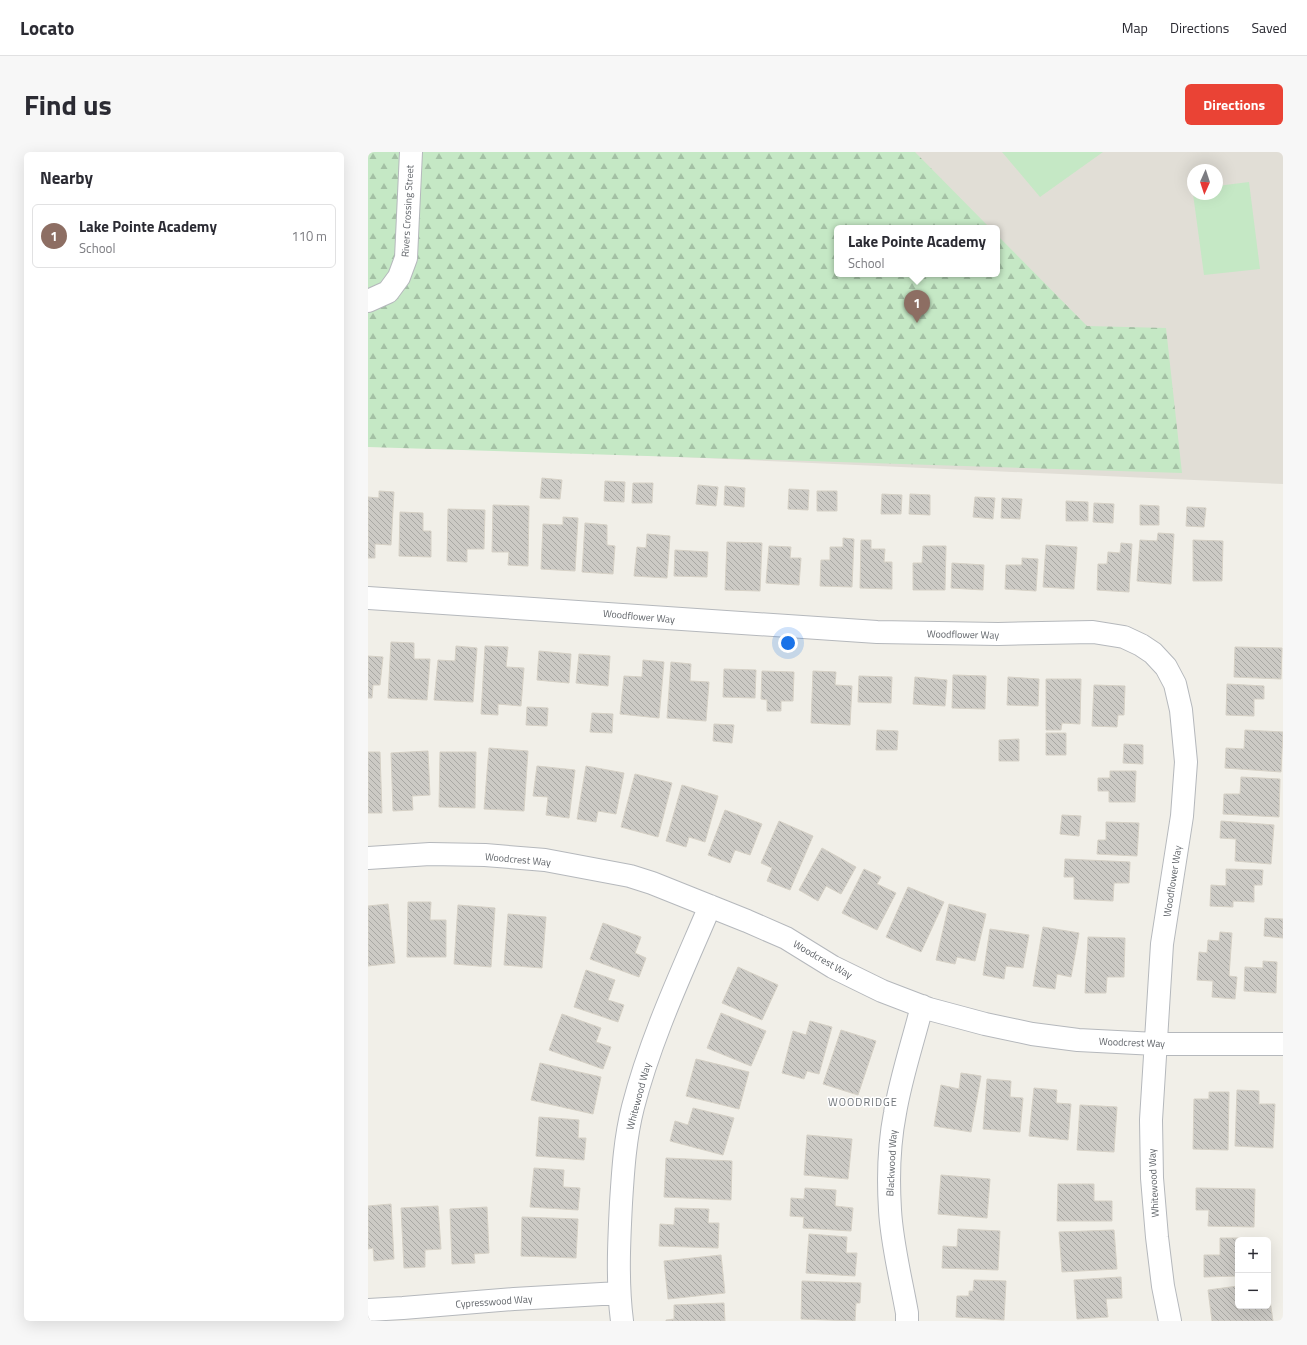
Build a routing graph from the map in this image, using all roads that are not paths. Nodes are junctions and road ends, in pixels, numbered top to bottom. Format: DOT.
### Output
graph roads {
  1 [pos="410,152"];
  2 [pos="368,300"];
  3 [pos="368,598"];
  4 [pos="368,858"];
  5 [pos="710,906"];
  6 [pos="922,1006"];
  7 [pos="1156,1044"];
  8 [pos="1283,1044"];
  9 [pos="620,1293"];
  10 [pos="368,1310"];
  11 [pos="622,1321"];
  12 [pos="907,1321"];
  13 [pos="1170,1321"];
  1 -- 2 [label="street, Rivers Crossing Street"];
  3 -- 7 [label="street, Woodflower Way"];
  4 -- 5 [label="street, Woodcrest Way"];
  5 -- 6 [label="street, Woodcrest Way"];
  5 -- 9 [label="street, Whitewood Way"];
  6 -- 7 [label="street, Woodcrest Way"];
  6 -- 12 [label="street, Blackwood Way"];
  7 -- 8 [label="street, Woodcrest Way"];
  7 -- 13 [label="street, Whitewood Way"];
  9 -- 10 [label="street, Cypresswood Way"];
  9 -- 11 [label="street, Whitewood Way"];
}
